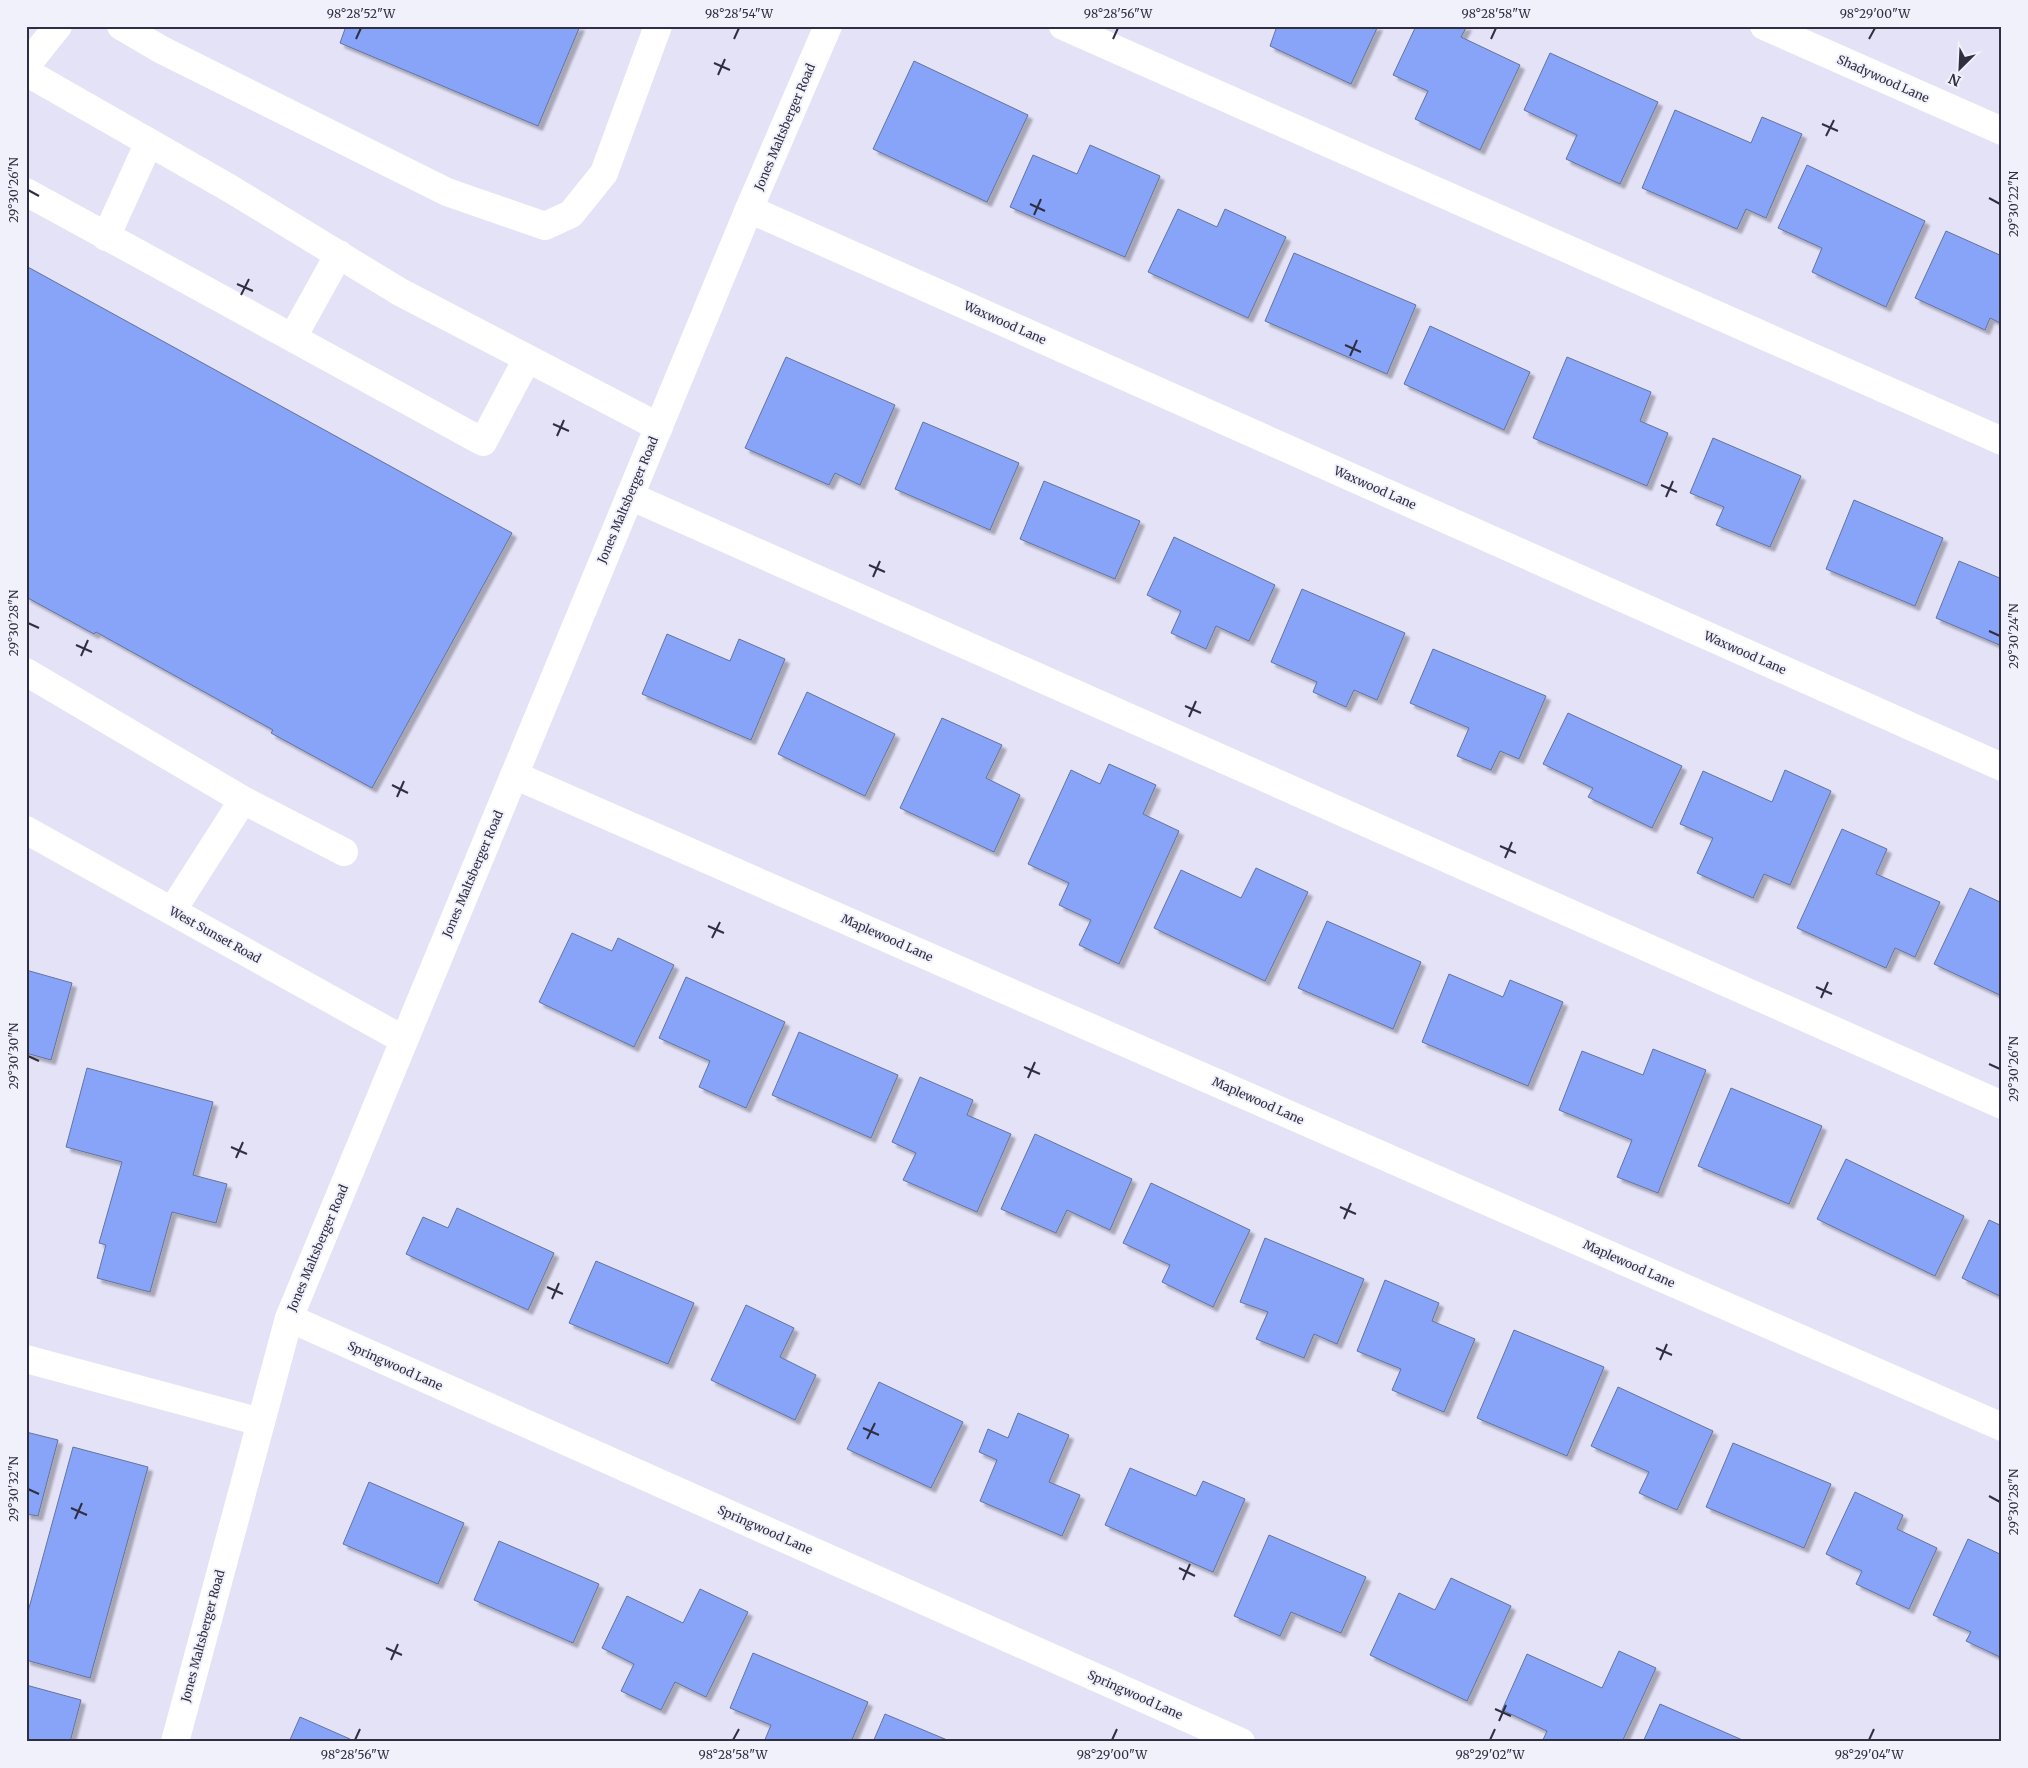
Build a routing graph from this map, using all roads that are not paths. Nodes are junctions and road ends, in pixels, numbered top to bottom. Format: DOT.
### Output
graph roads {
  1 [pos="58,26"];
  2 [pos="121,26"];
  3 [pos="658,26"];
  4 [pos="828,26"];
  5 [pos="1063,26"];
  6 [pos="1764,26"];
  7 [pos="26,66"];
  8 [pos="26,72"];
  9 [pos="2002,131"];
  10 [pos="149,142"];
  11 [pos="26,192"];
  12 [pos="749,209"];
  13 [pos="106,237"];
  14 [pos="339,254"];
  15 [pos="293,338"];
  16 [pos="527,359"];
  17 [pos="659,427"];
  18 [pos="2002,441"];
  19 [pos="630,496"];
  20 [pos="26,672"];
  21 [pos="2002,767"];
  22 [pos="514,775"];
  23 [pos="243,800"];
  24 [pos="26,830"];
  25 [pos="344,852"];
  26 [pos="172,911"];
  27 [pos="404,1040"];
  28 [pos="2002,1105"];
  29 [pos="289,1318"];
  30 [pos="26,1359"];
  31 [pos="261,1422"];
  32 [pos="2002,1427"];
  33 [pos="175,1742"];
  34 [pos="1241,1742"];
  1 -- 7 [label="street"];
  2 -- 3 [label="street"];
  4 -- 12 [label="street, Jones Maltsberger Road"];
  5 -- 18 [label="street"];
  6 -- 9 [label="street, Shadywood Lane"];
  8 -- 10 [label="street"];
  10 -- 13 [label="street"];
  10 -- 14 [label="street"];
  11 -- 13 [label="street"];
  12 -- 17 [label="street, Jones Maltsberger Road"];
  12 -- 21 [label="street, Waxwood Lane"];
  13 -- 15 [label="street"];
  14 -- 15 [label="street"];
  14 -- 16 [label="street"];
  15 -- 16 [label="street"];
  16 -- 17 [label="street"];
  17 -- 19 [label="street, Jones Maltsberger Road"];
  19 -- 22 [label="street, Jones Maltsberger Road"];
  19 -- 28 [label="street"];
  20 -- 23 [label="street"];
  22 -- 27 [label="street, Jones Maltsberger Road"];
  22 -- 32 [label="street, Maplewood Lane"];
  23 -- 25 [label="street"];
  23 -- 26 [label="street"];
  24 -- 26 [label="street, West Sunset Road"];
  26 -- 27 [label="street, West Sunset Road"];
  27 -- 29 [label="street, Jones Maltsberger Road"];
  29 -- 31 [label="street, Jones Maltsberger Road"];
  29 -- 34 [label="street, Springwood Lane"];
  30 -- 31 [label="street"];
  31 -- 33 [label="street, Jones Maltsberger Road"];
}
